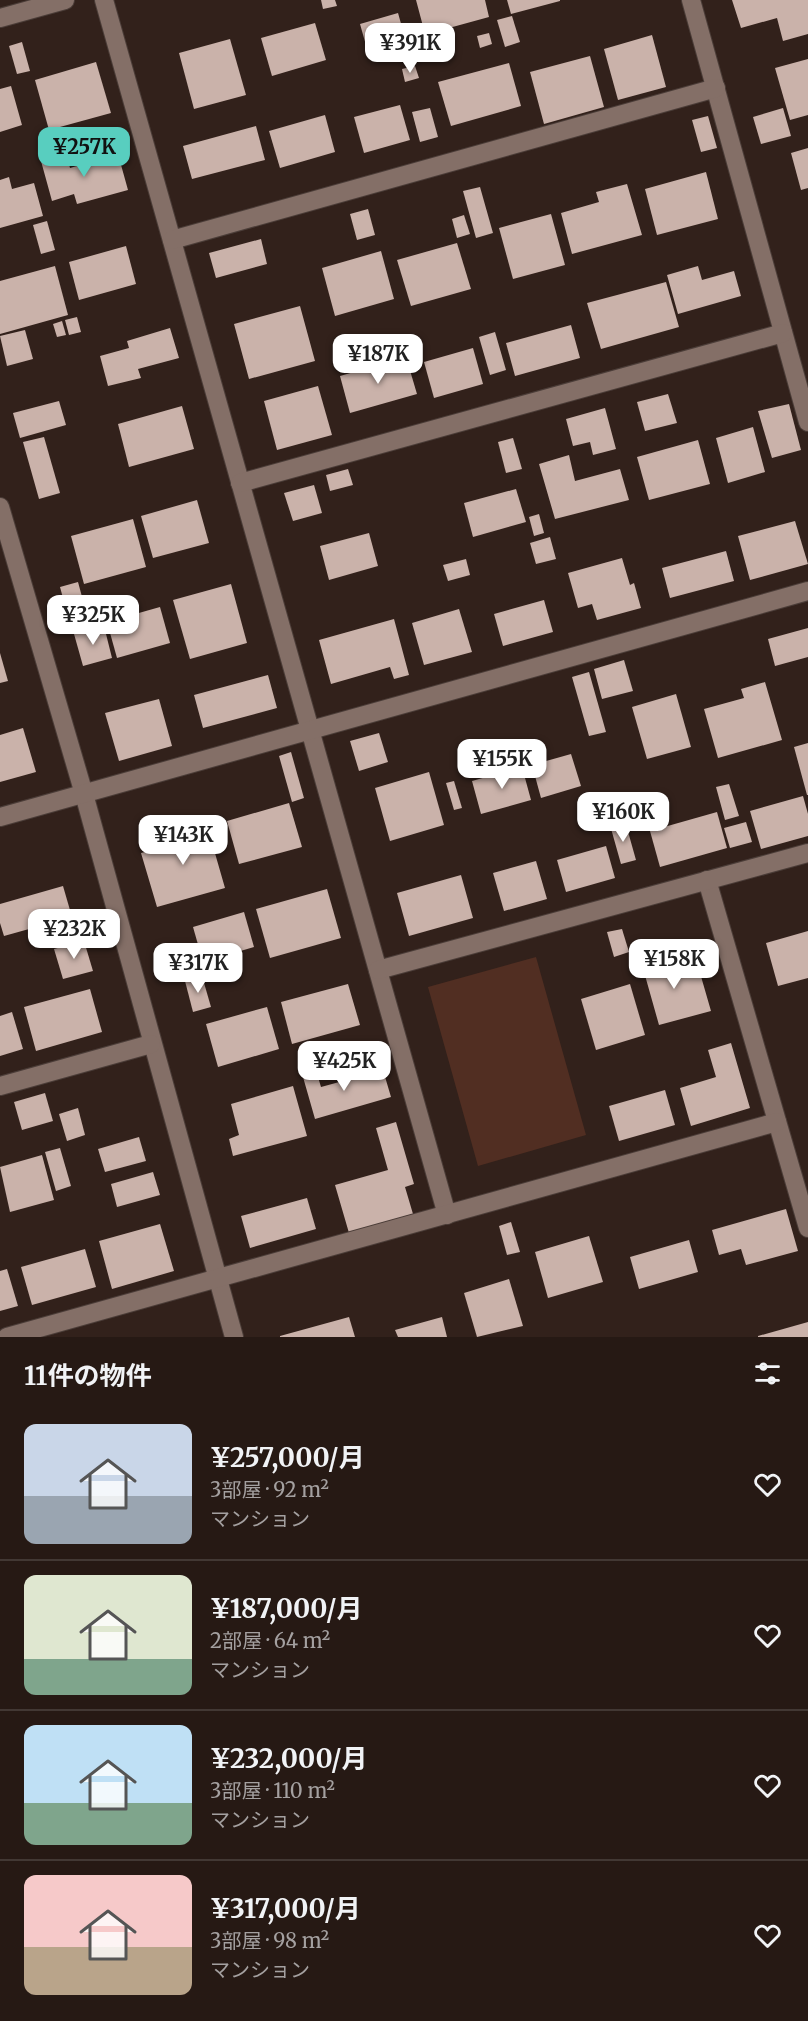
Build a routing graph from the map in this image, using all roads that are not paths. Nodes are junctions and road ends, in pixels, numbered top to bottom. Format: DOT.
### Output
graph roads {
  1 [pos="65,0"];
  2 [pos="104,0"];
  3 [pos="691,0"];
  4 [pos="0,18"];
  5 [pos="716,88"];
  6 [pos="172,240"];
  7 [pos="783,333"];
  8 [pos="808,422"];
  9 [pos="240,483"];
  10 [pos="0,507"];
  11 [pos="6,548"];
  12 [pos="808,591"];
  13 [pos="310,731"];
  14 [pos="84,794"];
  15 [pos="0,817"];
  16 [pos="808,853"];
  17 [pos="706,880"];
  18 [pos="378,970"];
  19 [pos="151,1044"];
  20 [pos="0,1086"];
  21 [pos="777,1122"];
  22 [pos="447,1215"];
  23 [pos="808,1228"];
  24 [pos="218,1278"];
  25 [pos="8,1337"];
  26 [pos="234,1337"];
  1 -- 4 [label="street"];
  2 -- 6 [label="street"];
  3 -- 5 [label="street"];
  5 -- 6 [label="street"];
  5 -- 7 [label="street"];
  6 -- 9 [label="street"];
  7 -- 8 [label="street"];
  7 -- 9 [label="street"];
  9 -- 13 [label="street"];
  10 -- 11 [label="street"];
  11 -- 14 [label="street"];
  12 -- 13 [label="street"];
  13 -- 14 [label="street"];
  13 -- 18 [label="street"];
  14 -- 15 [label="street"];
  14 -- 19 [label="street"];
  16 -- 17 [label="street"];
  17 -- 18 [label="street"];
  17 -- 21 [label="street"];
  18 -- 22 [label="street"];
  19 -- 20 [label="street"];
  19 -- 24 [label="street"];
  21 -- 22 [label="street"];
  21 -- 23 [label="street"];
  22 -- 24 [label="street"];
  24 -- 25 [label="street"];
  24 -- 26 [label="street"];
}
